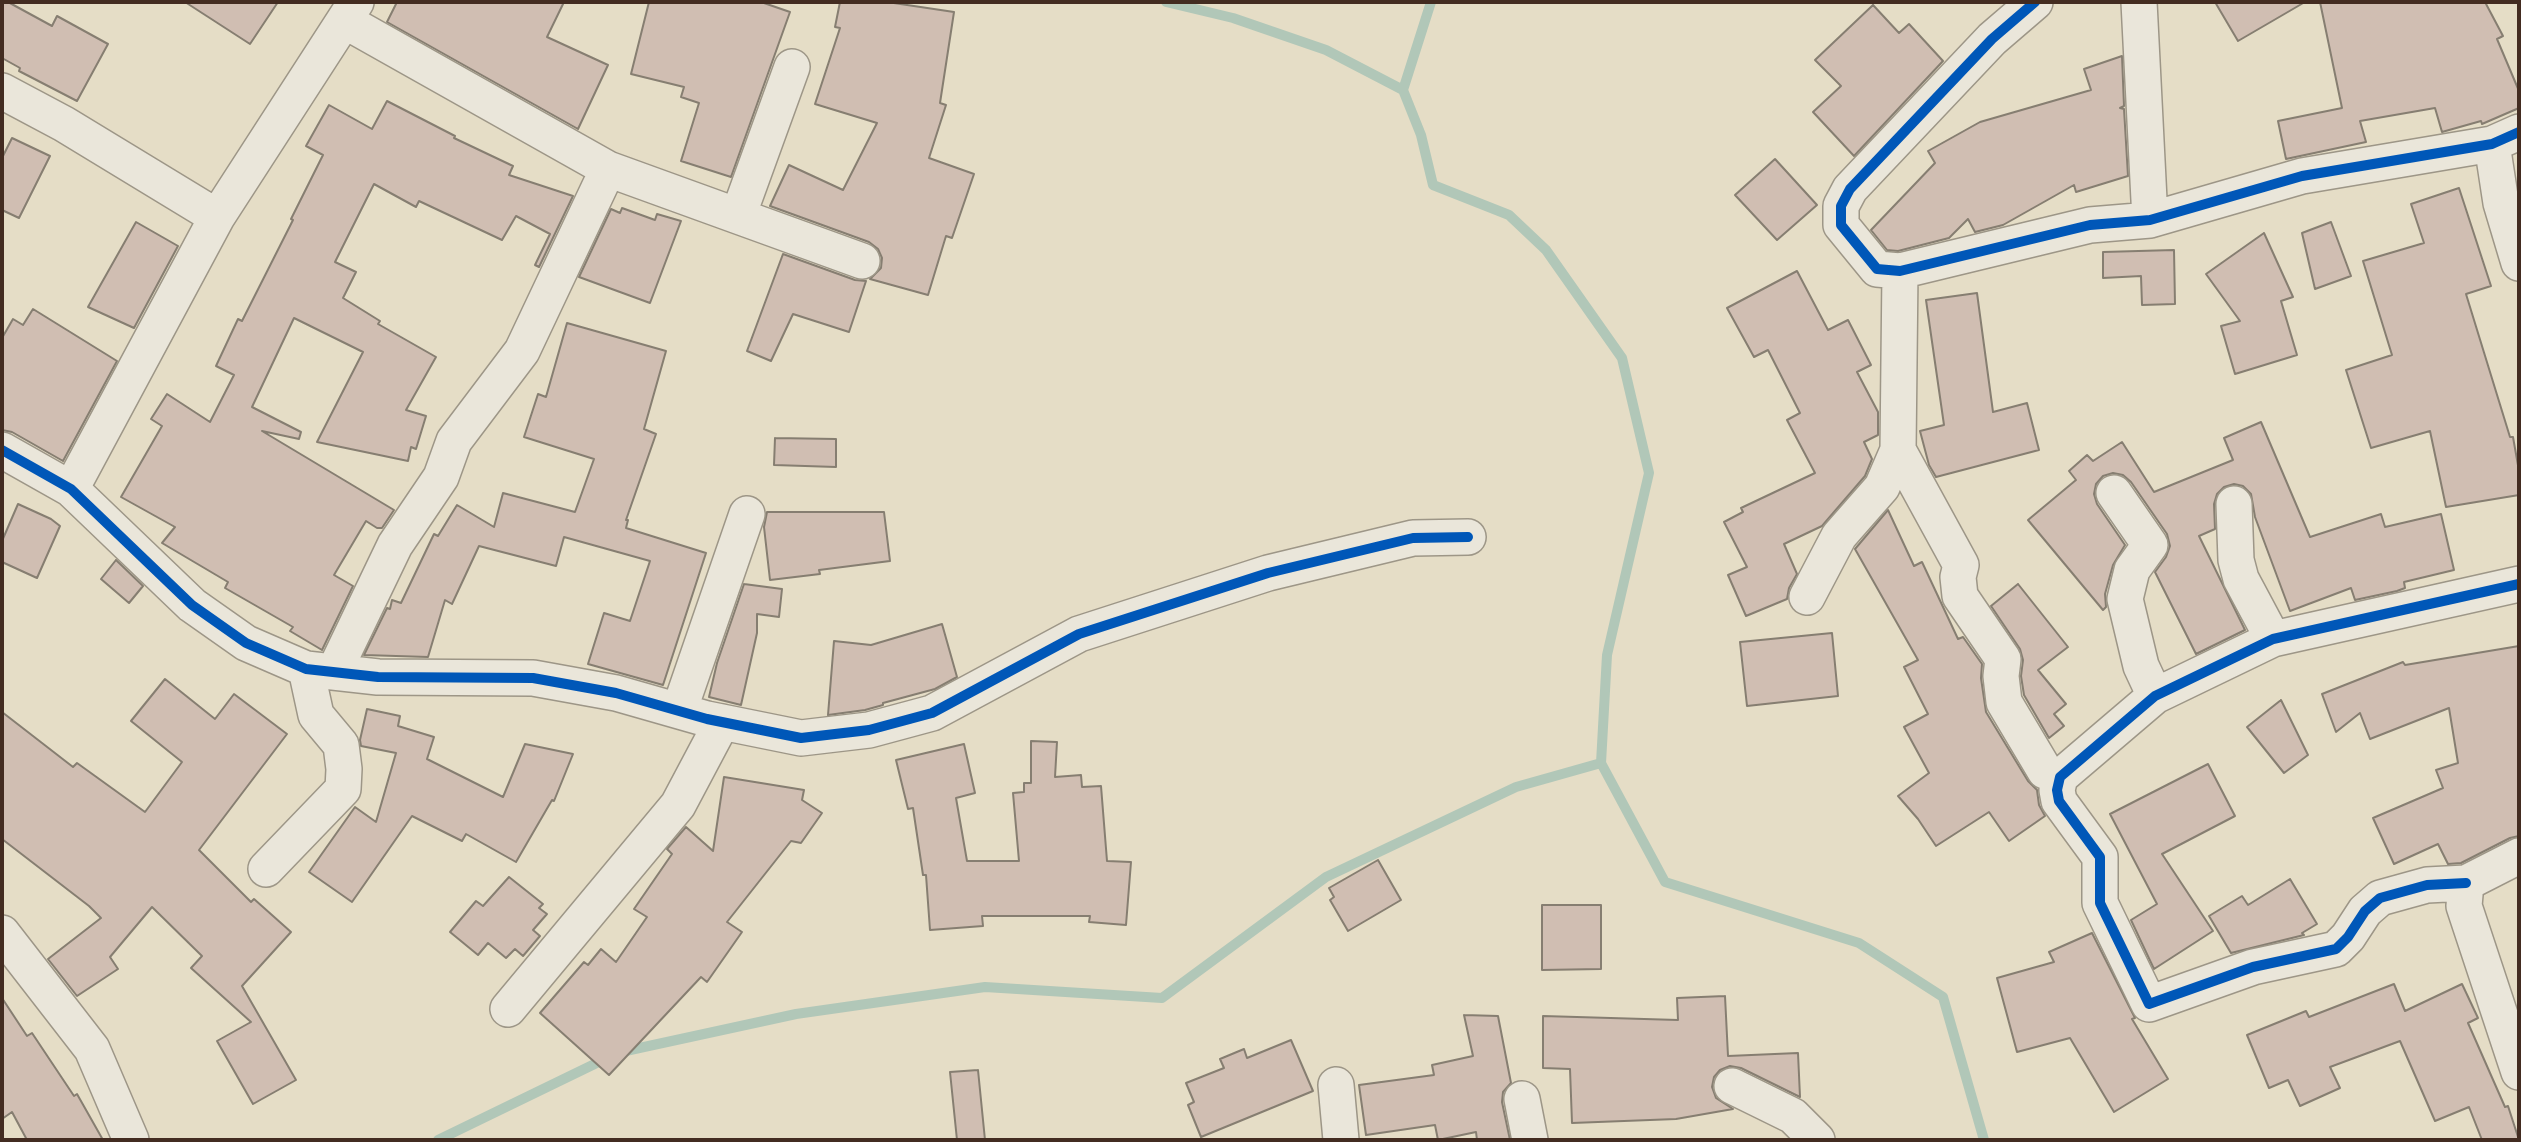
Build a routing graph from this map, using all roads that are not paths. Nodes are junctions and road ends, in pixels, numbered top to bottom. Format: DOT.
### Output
graph roads {
  1 [pos="2035,2"];
  2 [pos="2139,2"];
  3 [pos="351,12"];
  4 [pos="792,66"];
  5 [pos="2,91"];
  6 [pos="2506,138"];
  7 [pos="608,169"];
  8 [pos="738,216"];
  9 [pos="217,217"];
  10 [pos="2150,220"];
  11 [pos="862,261"];
  12 [pos="2519,263"];
  13 [pos="1900,271"];
  14 [pos="2,450"];
  15 [pos="1898,450"];
  16 [pos="71,489"];
  17 [pos="2114,494"];
  18 [pos="2234,504"];
  19 [pos="747,514"];
  20 [pos="1468,537"];
  21 [pos="2519,584"];
  22 [pos="1807,597"];
  23 [pos="2273,639"];
  24 [pos="320,671"];
  25 [pos="2155,696"];
  26 [pos="679,711"];
  27 [pos="722,722"];
  28 [pos="2060,777"];
  29 [pos="2519,856"];
  30 [pos="266,869"];
  31 [pos="2466,883"];
  32 [pos="2,933"];
  33 [pos="508,1009"];
  34 [pos="2519,1072"];
  35 [pos="1336,1086"];
  36 [pos="1732,1087"];
  37 [pos="1522,1099"];
  38 [pos="131,1140"];
  39 [pos="1341,1140"];
  40 [pos="1530,1140"];
  41 [pos="1817,1140"];
  1 -- 13 [label="street"];
  2 -- 10 [label="street"];
  3 -- 7 [label="street"];
  3 -- 9 [label="street"];
  4 -- 8 [label="street"];
  5 -- 9 [label="street"];
  6 -- 10 [label="street"];
  6 -- 12 [label="street"];
  7 -- 8 [label="street"];
  7 -- 24 [label="street"];
  8 -- 11 [label="street"];
  9 -- 16 [label="street"];
  10 -- 13 [label="street"];
  13 -- 15 [label="street"];
  14 -- 16 [label="street"];
  15 -- 22 [label="street"];
  15 -- 28 [label="street"];
  16 -- 24 [label="street"];
  17 -- 25 [label="street"];
  18 -- 23 [label="street"];
  19 -- 26 [label="street"];
  20 -- 27 [label="street"];
  21 -- 23 [label="street"];
  23 -- 25 [label="street"];
  24 -- 26 [label="street"];
  24 -- 30 [label="street"];
  25 -- 28 [label="street"];
  26 -- 27 [label="street"];
  27 -- 33 [label="street"];
  28 -- 31 [label="street"];
  29 -- 31 [label="street"];
  31 -- 34 [label="street"];
  32 -- 38 [label="street"];
  35 -- 39 [label="street"];
  36 -- 41 [label="street"];
  37 -- 40 [label="street"];
}
